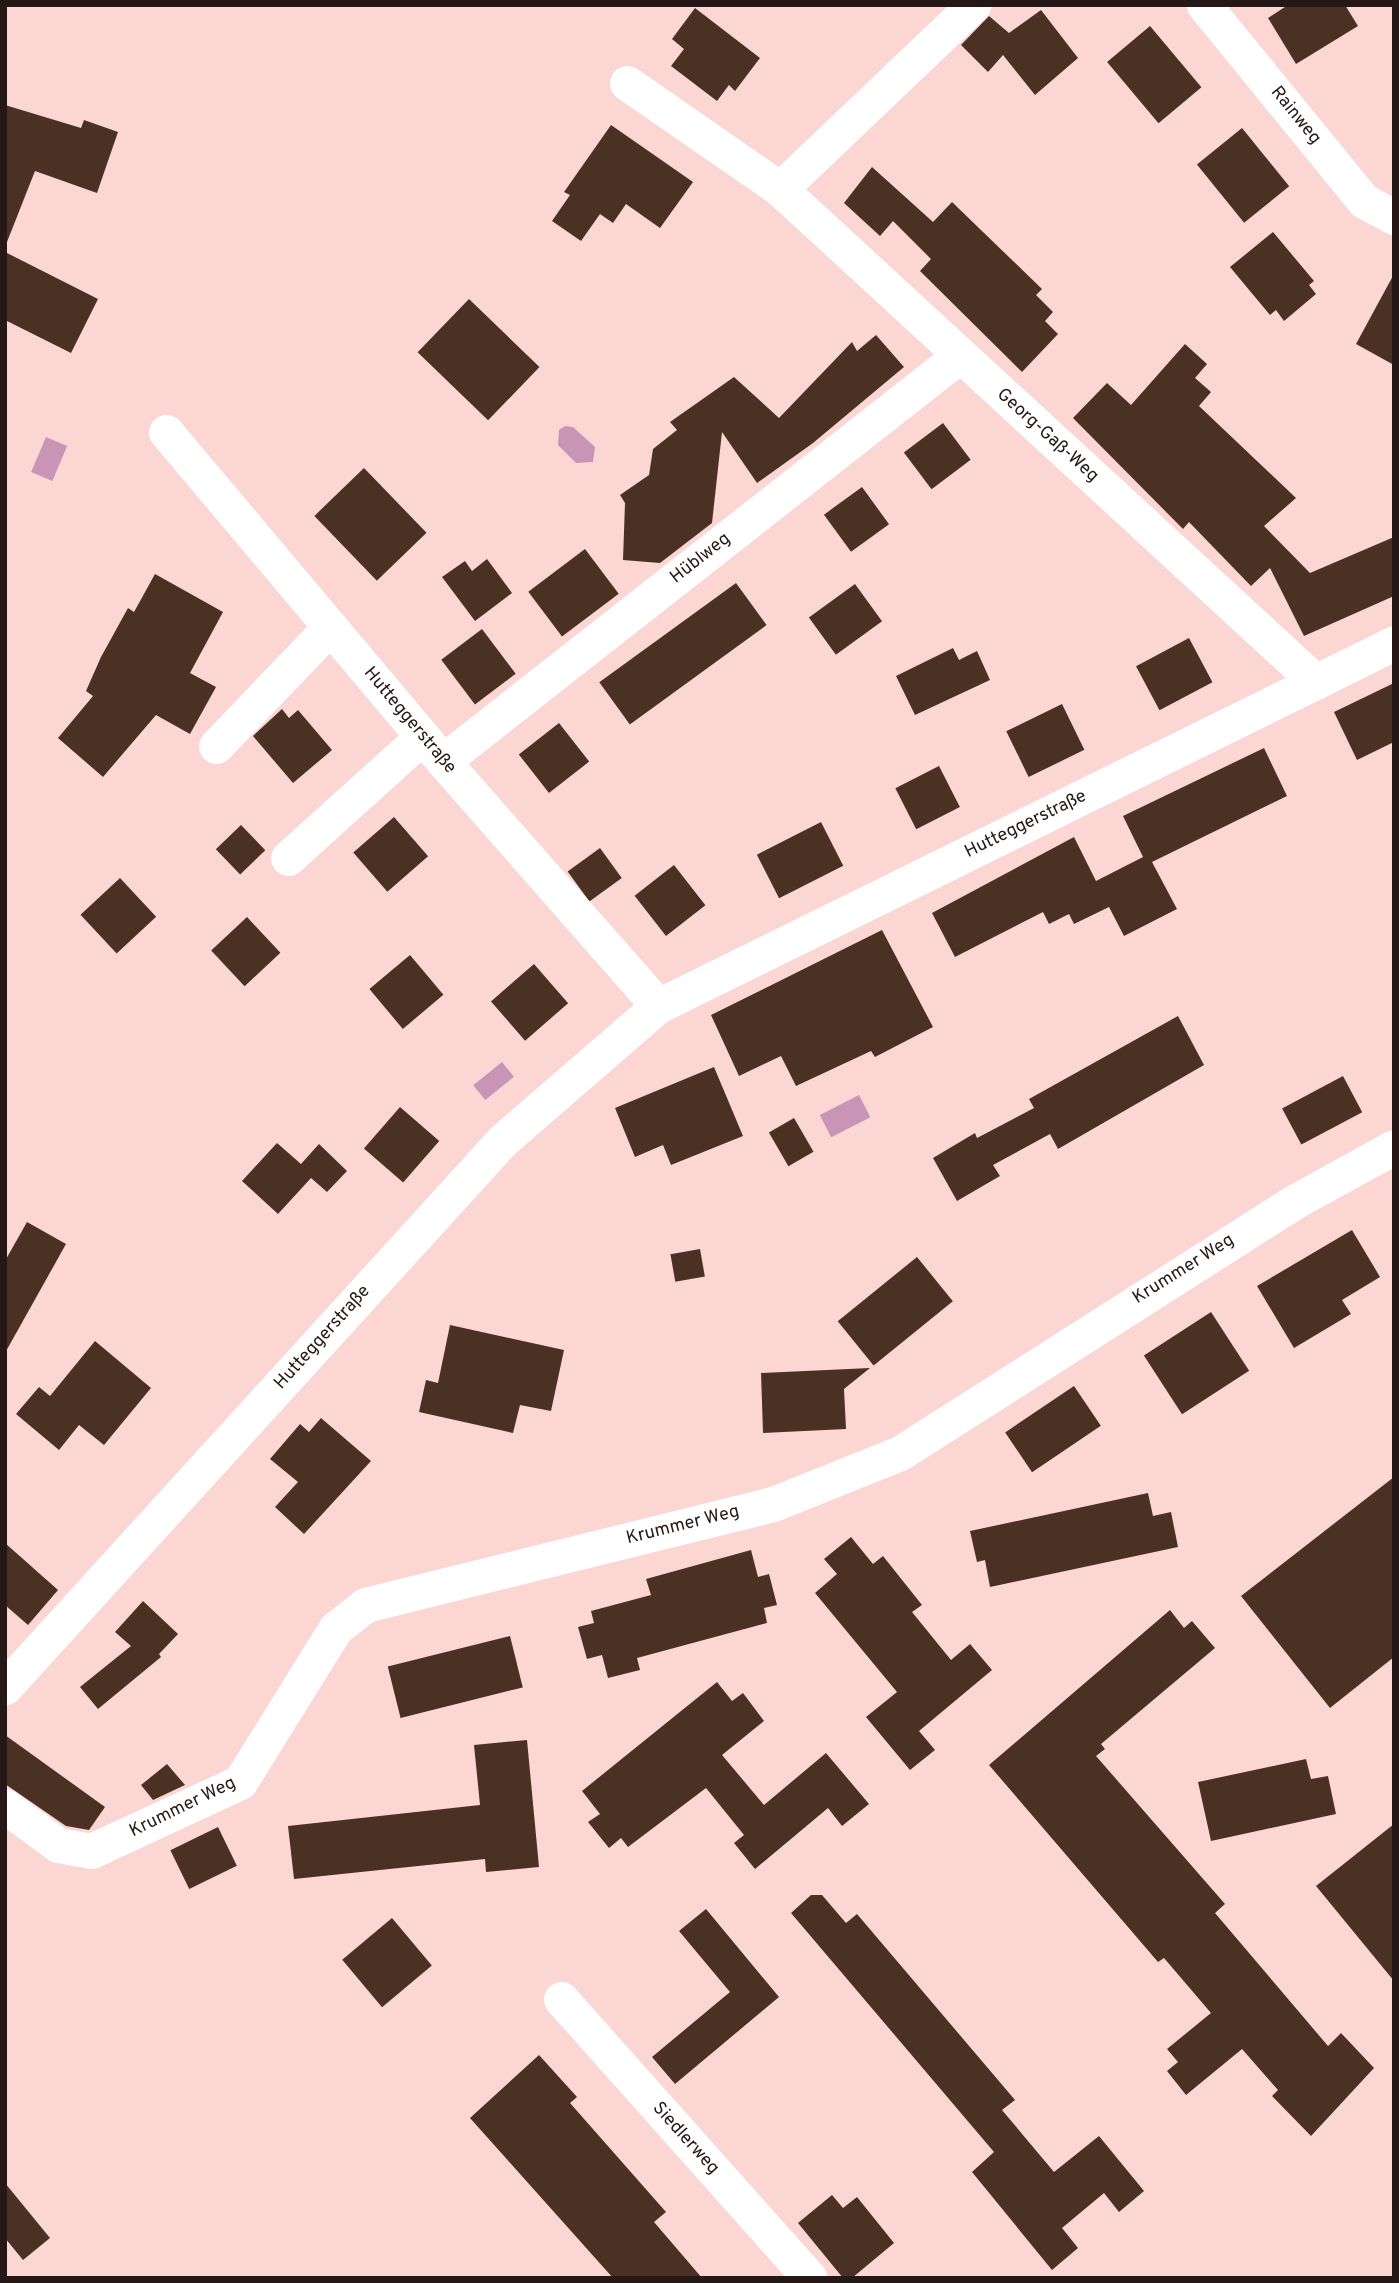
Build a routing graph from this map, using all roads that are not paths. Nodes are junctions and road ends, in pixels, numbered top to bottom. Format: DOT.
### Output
graph roads {
  1 [pos="973,5"];
  2 [pos="1204,5"];
  3 [pos="627,83"];
  4 [pos="780,189"];
  5 [pos="1394,217"];
  6 [pos="959,356"];
  7 [pos="166,432"];
  8 [pos="330,627"];
  9 [pos="1394,643"];
  10 [pos="1317,682"];
  11 [pos="216,746"];
  12 [pos="432,749"];
  13 [pos="288,858"];
  14 [pos="658,1006"];
  15 [pos="1394,1147"];
  16 [pos="5,1687"];
  17 [pos="5,1806"];
  18 [pos="561,1999"];
  19 [pos="810,2278"];
  1 -- 4 [label="street"];
  2 -- 5 [label="street, Rainweg"];
  3 -- 4 [label="street, Georg-Gaß-Weg"];
  4 -- 6 [label="street, Georg-Gaß-Weg"];
  6 -- 10 [label="street, Georg-Gaß-Weg"];
  6 -- 12 [label="street, Hüblweg"];
  7 -- 8 [label="street, Hutteggerstraße"];
  8 -- 11 [label="street"];
  8 -- 12 [label="street, Hutteggerstraße"];
  9 -- 10 [label="street, Hutteggerstraße"];
  10 -- 14 [label="street, Hutteggerstraße"];
  12 -- 13 [label="street, Hüblweg"];
  12 -- 14 [label="street, Hutteggerstraße"];
  14 -- 16 [label="street, Hutteggerstraße"];
  15 -- 17 [label="street, Krummer Weg"];
  18 -- 19 [label="street, Siedlerweg"];
}
